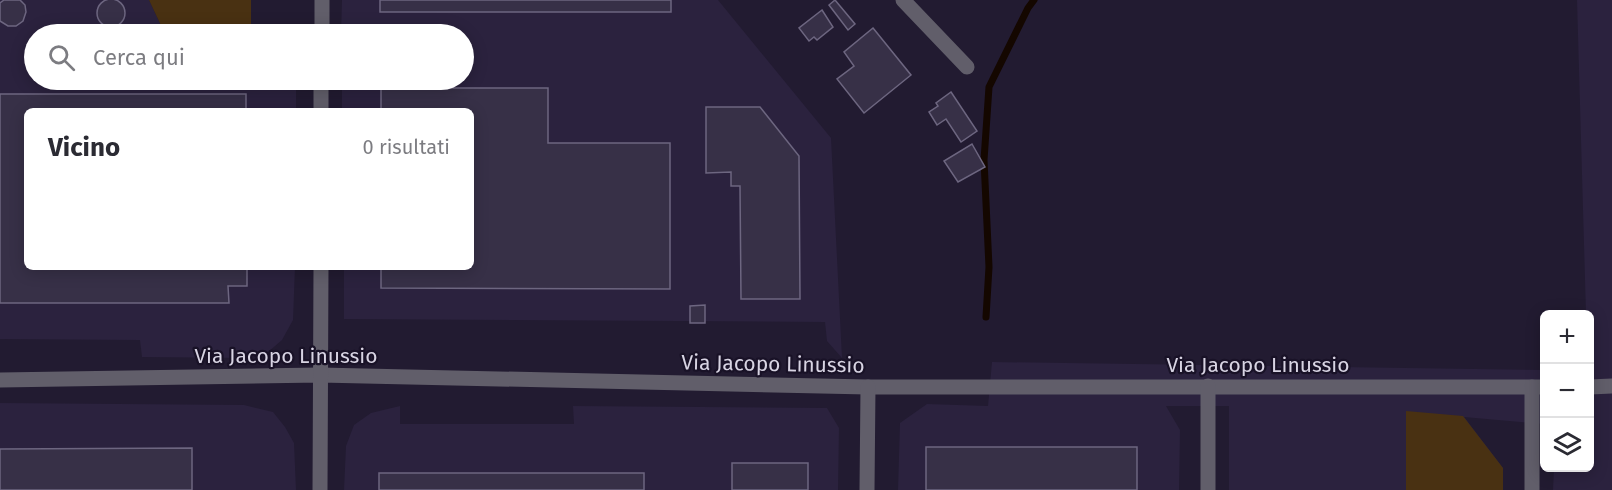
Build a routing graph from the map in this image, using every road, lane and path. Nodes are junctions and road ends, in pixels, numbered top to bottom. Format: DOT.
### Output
graph roads {
  1 [pos="322,0"];
  2 [pos="903,0"];
  3 [pos="322,24"];
  4 [pos="967,67"];
  5 [pos="321,90"];
  6 [pos="321,108"];
  7 [pos="321,270"];
  8 [pos="320,375"];
  9 [pos="0,380"];
  10 [pos="1208,386"];
  11 [pos="1612,386"];
  12 [pos="868,387"];
  13 [pos="1538,387"];
  14 [pos="1594,387"];
  15 [pos="320,490"];
  16 [pos="867,490"];
  17 [pos="1208,490"];
  18 [pos="1532,490"];
  1 -- 3 [label="street"];
  2 -- 4 [label="street"];
  5 -- 6 [label="street"];
  7 -- 8 [label="street"];
  8 -- 9 [label="street, Via Jacopo Linussio"];
  8 -- 12 [label="street, Via Jacopo Linussio"];
  8 -- 15 [label="street"];
  10 -- 12 [label="street, Via Jacopo Linussio"];
  10 -- 13 [label="street, Via Jacopo Linussio"];
  10 -- 17 [label="street"];
  11 -- 14 [label="street"];
  12 -- 16 [label="street"];
  13 -- 18 [label="street"];
}
